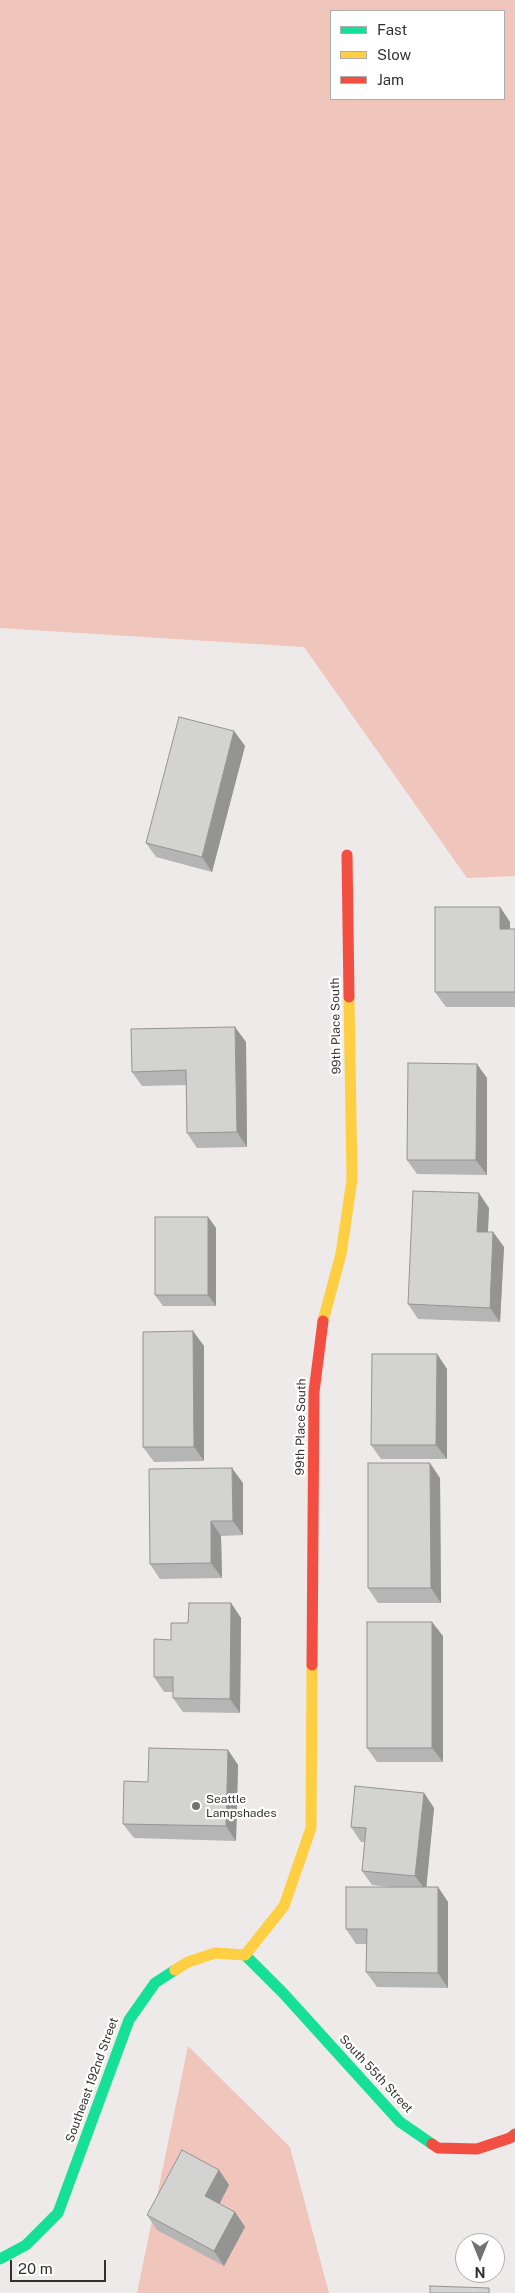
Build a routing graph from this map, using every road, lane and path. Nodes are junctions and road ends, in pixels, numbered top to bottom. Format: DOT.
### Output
graph roads {
  1 [pos="347,855"];
  2 [pos="245,1955"];
  3 [pos="515,2134"];
  4 [pos="0,2259"];
  1 -- 2 [label="street, 99th Place South"];
  2 -- 3 [label="street, South 55th Street"];
  2 -- 4 [label="street, Southeast 192nd Street"];
}
